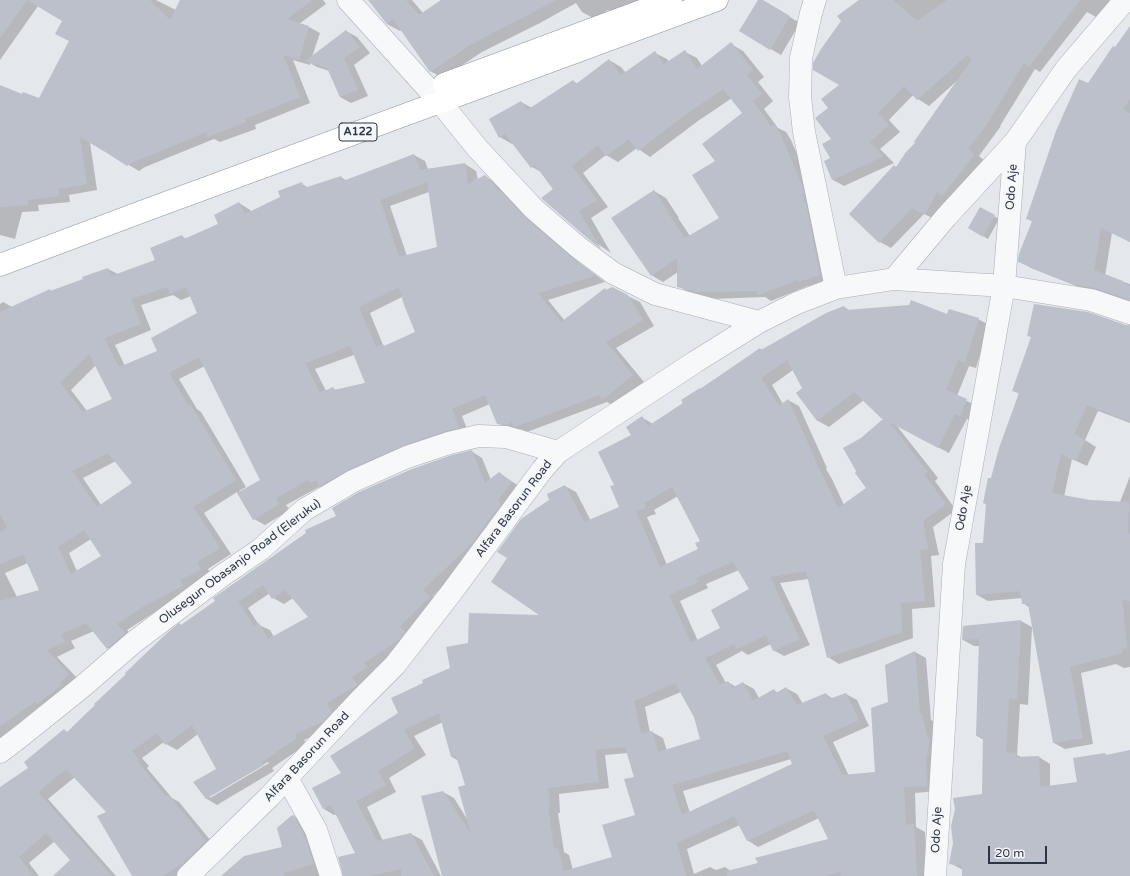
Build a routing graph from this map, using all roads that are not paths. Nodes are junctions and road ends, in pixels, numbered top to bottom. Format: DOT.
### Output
graph roads {
  1 [pos="348,0"];
  2 [pos="671,0"];
  3 [pos="717,0"];
  4 [pos="815,0"];
  5 [pos="1127,0"];
  6 [pos="435,95"];
  7 [pos="1015,142"];
  8 [pos="0,249"];
  9 [pos="0,265"];
  10 [pos="894,279"];
  11 [pos="1004,286"];
  12 [pos="836,288"];
  13 [pos="1130,313"];
  14 [pos="759,322"];
  15 [pos="558,452"];
  16 [pos="0,752"];
  17 [pos="287,778"];
  18 [pos="188,876"];
  19 [pos="331,876"];
  20 [pos="935,876"];
  1 -- 6 [label="street"];
  2 -- 6 [label="highway, A122"];
  3 -- 6 [label="highway, A122"];
  4 -- 12 [label="street"];
  5 -- 7 [label="street, Odo Aje"];
  6 -- 8 [label="highway, A122"];
  6 -- 9 [label="highway, A122"];
  6 -- 14 [label="street"];
  7 -- 10 [label="street, Odo Aje"];
  7 -- 11 [label="street, Odo Aje"];
  10 -- 11 [label="street, Alfara Basorun Road"];
  10 -- 12 [label="street, Alfara Basorun Road"];
  11 -- 13 [label="street, Alfara Basorun Road"];
  11 -- 20 [label="street, Odo Aje"];
  12 -- 14 [label="street, Alfara Basorun Road"];
  14 -- 15 [label="street, Alfara Basorun Road"];
  15 -- 16 [label="street, Olusegun Obasanjo Road (Eleruku)"];
  15 -- 17 [label="street, Alfara Basorun Road"];
  17 -- 18 [label="street, Alfara Basorun Road"];
  17 -- 19 [label="street"];
}
